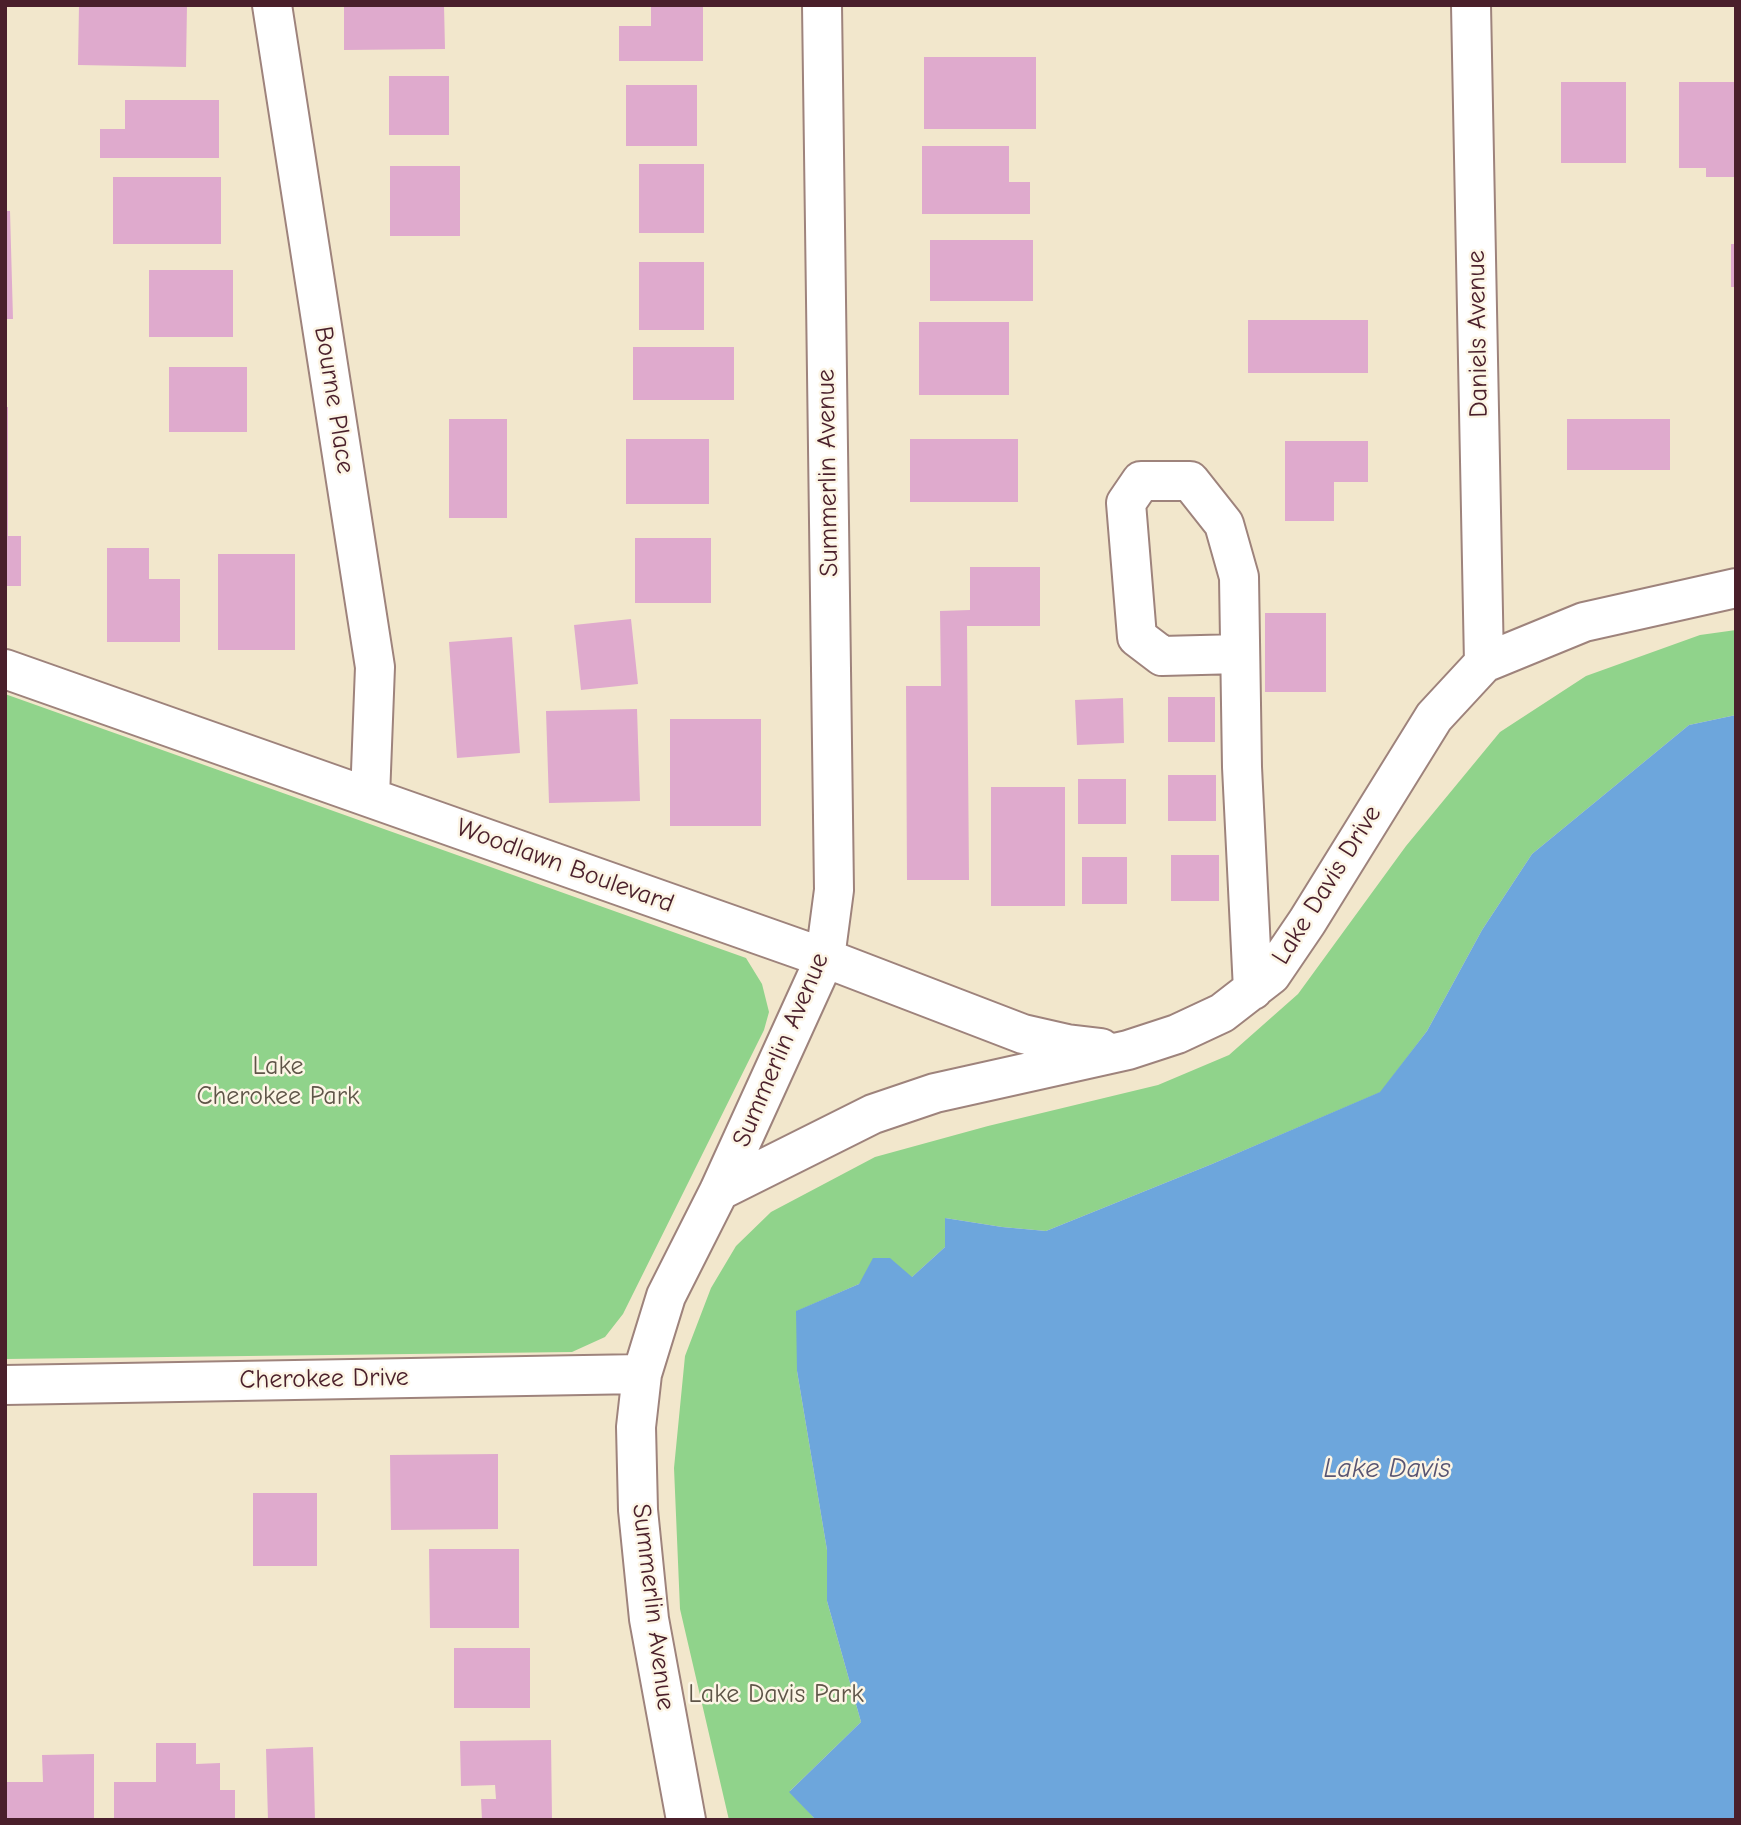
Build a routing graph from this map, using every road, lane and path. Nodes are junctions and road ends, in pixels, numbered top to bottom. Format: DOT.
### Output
graph roads {
  1 [pos="272,5"];
  2 [pos="822,5"];
  3 [pos="1471,5"];
  4 [pos="1736,588"];
  5 [pos="1240,654"];
  6 [pos="1484,663"];
  7 [pos="5,669"];
  8 [pos="370,797"];
  9 [pos="825,958"];
  10 [pos="1253,990"];
  11 [pos="1128,1050"];
  12 [pos="719,1191"];
  13 [pos="642,1374"];
  14 [pos="5,1385"];
  15 [pos="686,1820"];
  1 -- 8 [label="street, Bourne Place"];
  2 -- 9 [label="street, Summerlin Avenue"];
  3 -- 6 [label="street, Daniels Avenue"];
  4 -- 6 [label="street, Lake Davis Drive"];
  5 -- 5 [label="street"];
  5 -- 10 [label="street"];
  6 -- 10 [label="street, Lake Davis Drive"];
  7 -- 8 [label="street, Woodlawn Boulevard"];
  8 -- 9 [label="street, Woodlawn Boulevard"];
  9 -- 11 [label="street, Woodlawn Boulevard"];
  9 -- 12 [label="street, Summerlin Avenue"];
  10 -- 11 [label="street, Lake Davis Drive"];
  11 -- 12 [label="street, Lake Davis Drive"];
  12 -- 13 [label="street, Summerlin Avenue"];
  13 -- 14 [label="street, Cherokee Drive"];
  13 -- 15 [label="street, Summerlin Avenue"];
}
